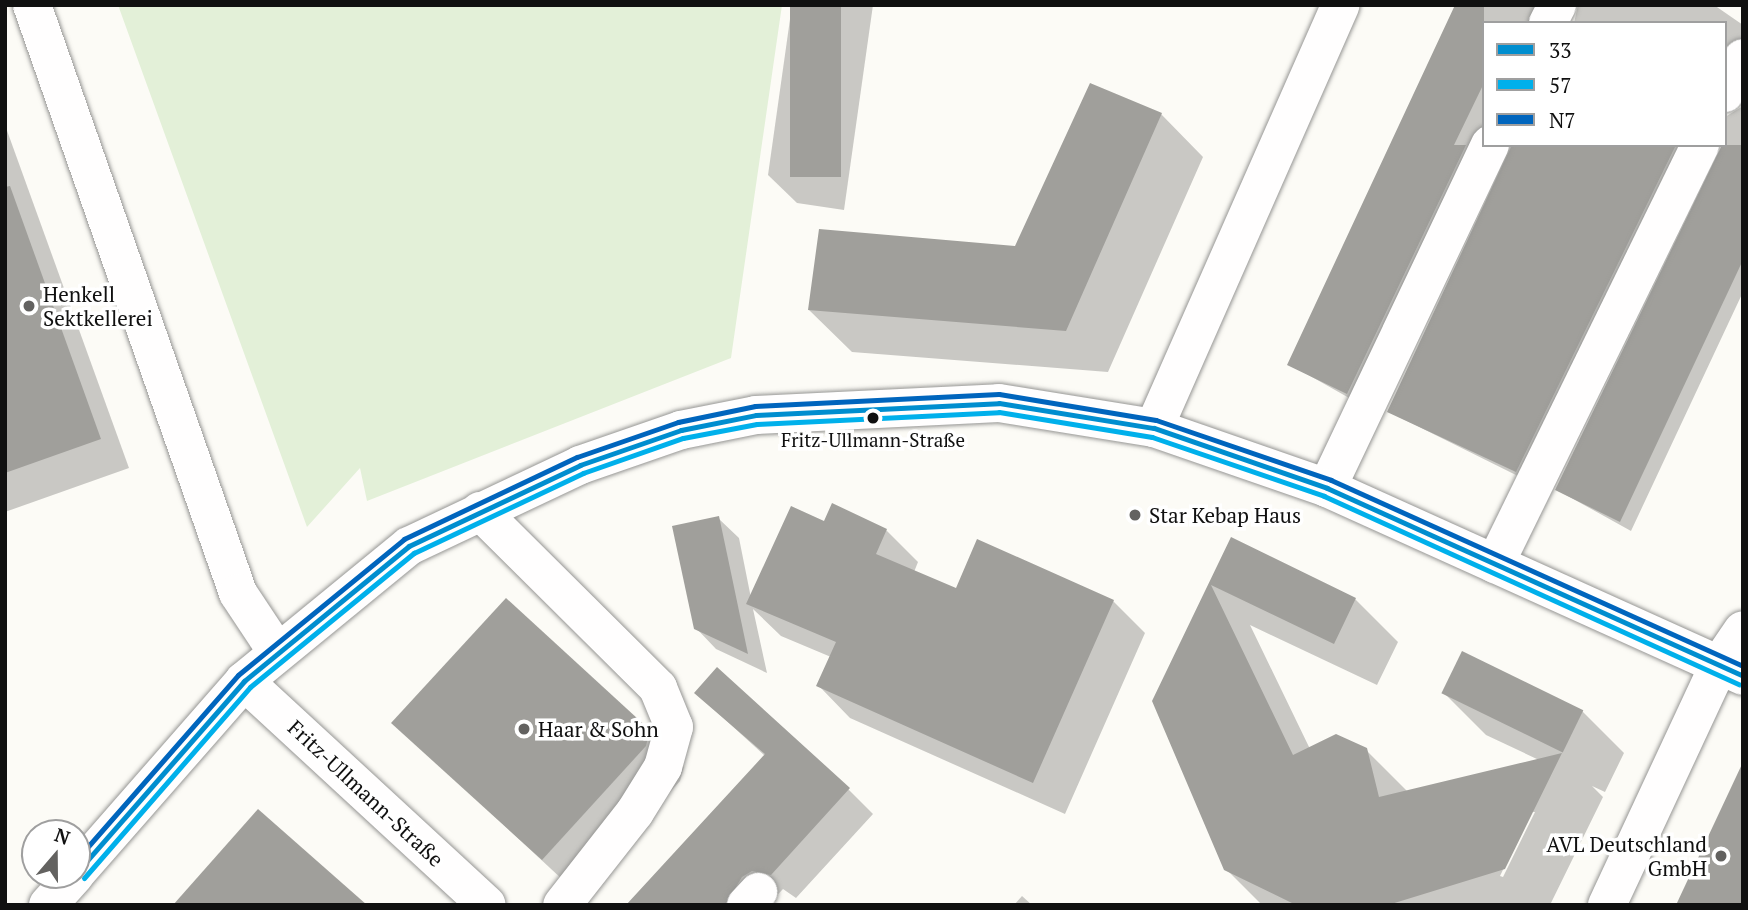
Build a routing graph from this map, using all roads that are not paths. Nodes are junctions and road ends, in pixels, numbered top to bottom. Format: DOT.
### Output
graph roads {
  1 [pos="32,5"];
  2 [pos="1341,5"];
  3 [pos="1557,5"];
  4 [pos="1549,21"];
  5 [pos="1743,58"];
  6 [pos="1727,89"];
  7 [pos="1489,147"];
  8 [pos="1699,147"];
  9 [pos="1154,428"];
  10 [pos="1327,488"];
  11 [pos="480,512"];
  12 [pos="1495,564"];
  13 [pos="1743,630"];
  14 [pos="277,652"];
  15 [pos="1731,671"];
  16 [pos="244,681"];
  17 [pos="91,857"];
  18 [pos="62,889"];
  19 [pos="465,898"];
  20 [pos="48,905"];
  21 [pos="562,905"];
  22 [pos="1607,905"];
  1 -- 14 [label="street"];
  2 -- 9 [label="street"];
  3 -- 4 [label="street"];
  5 -- 6 [label="street"];
  7 -- 10 [label="street"];
  8 -- 12 [label="street"];
  9 -- 10 [label="street"];
  9 -- 11 [label="street"];
  10 -- 12 [label="street"];
  11 -- 14 [label="street"];
  11 -- 21 [label="street"];
  12 -- 15 [label="street"];
  13 -- 15 [label="street"];
  14 -- 16 [label="street"];
  15 -- 22 [label="street"];
  16 -- 17 [label="street"];
  16 -- 19 [label="street, Fritz-Ullmann-Straße"];
  18 -- 20 [label="street"];
}
